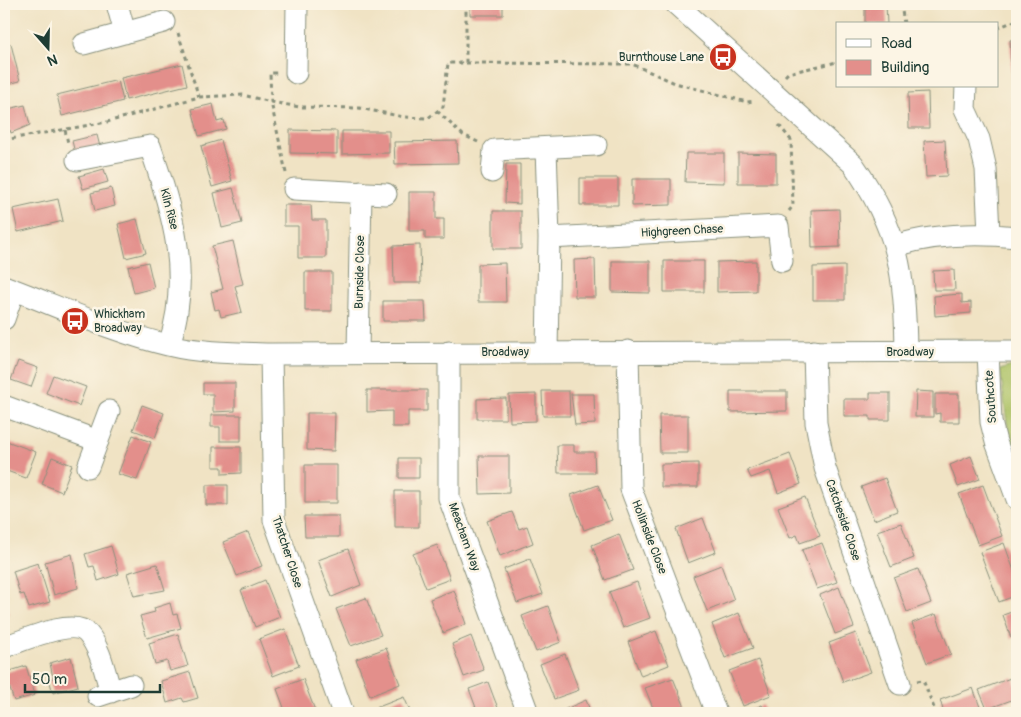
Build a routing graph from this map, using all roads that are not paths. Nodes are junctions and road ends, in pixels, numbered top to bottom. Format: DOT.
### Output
graph roads {
  1 [pos="117,4"];
  2 [pos="297,4"];
  3 [pos="676,4"];
  4 [pos="164,22"];
  5 [pos="125,33"];
  6 [pos="84,44"];
  7 [pos="296,73"];
  8 [pos="966,88"];
  9 [pos="596,145"];
  10 [pos="546,148"];
  11 [pos="77,160"];
  12 [pos="492,172"];
  13 [pos="294,189"];
  14 [pos="361,192"];
  15 [pos="386,194"];
  16 [pos="989,234"];
  17 [pos="1017,237"];
  18 [pos="549,238"];
  19 [pos="895,246"];
  20 [pos="782,262"];
  21 [pos="9,288"];
  22 [pos="4,319"];
  23 [pos="169,345"];
  24 [pos="628,351"];
  25 [pos="814,351"];
  26 [pos="988,351"];
  27 [pos="1017,351"];
  28 [pos="358,352"];
  29 [pos="449,352"];
  30 [pos="547,352"];
  31 [pos="906,352"];
  32 [pos="270,354"];
  33 [pos="4,406"];
  34 [pos="109,411"];
  35 [pos="98,441"];
  36 [pos="88,467"];
  37 [pos="1017,499"];
  38 [pos="4,646"];
  39 [pos="900,684"];
  40 [pos="113,691"];
  41 [pos="343,713"];
  42 [pos="528,713"];
  43 [pos="716,713"];
  1 -- 5 [label="street"];
  2 -- 7 [label="street"];
  3 -- 19 [label="street"];
  4 -- 5 [label="street"];
  5 -- 6 [label="street"];
  8 -- 16 [label="street"];
  9 -- 10 [label="street"];
  10 -- 12 [label="street"];
  10 -- 18 [label="street"];
  11 -- 23 [label="street, Kiln Rise"];
  13 -- 14 [label="street"];
  14 -- 15 [label="street"];
  14 -- 28 [label="street, Burnside Close"];
  16 -- 17 [label="street"];
  16 -- 19 [label="street"];
  18 -- 20 [label="street, Highgreen Chase"];
  18 -- 30 [label="street"];
  19 -- 31 [label="street"];
  21 -- 22 [label="street"];
  21 -- 23 [label="street, Broadway"];
  23 -- 32 [label="street, Broadway"];
  24 -- 25 [label="street, Broadway"];
  24 -- 30 [label="street, Broadway"];
  24 -- 43 [label="street, Hollinside Close"];
  25 -- 31 [label="street, Broadway"];
  25 -- 39 [label="street, Catcheside Close"];
  26 -- 27 [label="street, Broadway"];
  26 -- 31 [label="street, Broadway"];
  26 -- 37 [label="street, Southcote"];
  28 -- 29 [label="street, Broadway"];
  28 -- 32 [label="street, Broadway"];
  29 -- 30 [label="street, Broadway"];
  29 -- 42 [label="street, Meacham Way"];
  32 -- 41 [label="street, Thatcher Close"];
  33 -- 35 [label="street"];
  34 -- 35 [label="street"];
  35 -- 36 [label="street"];
  38 -- 40 [label="street"];
}
